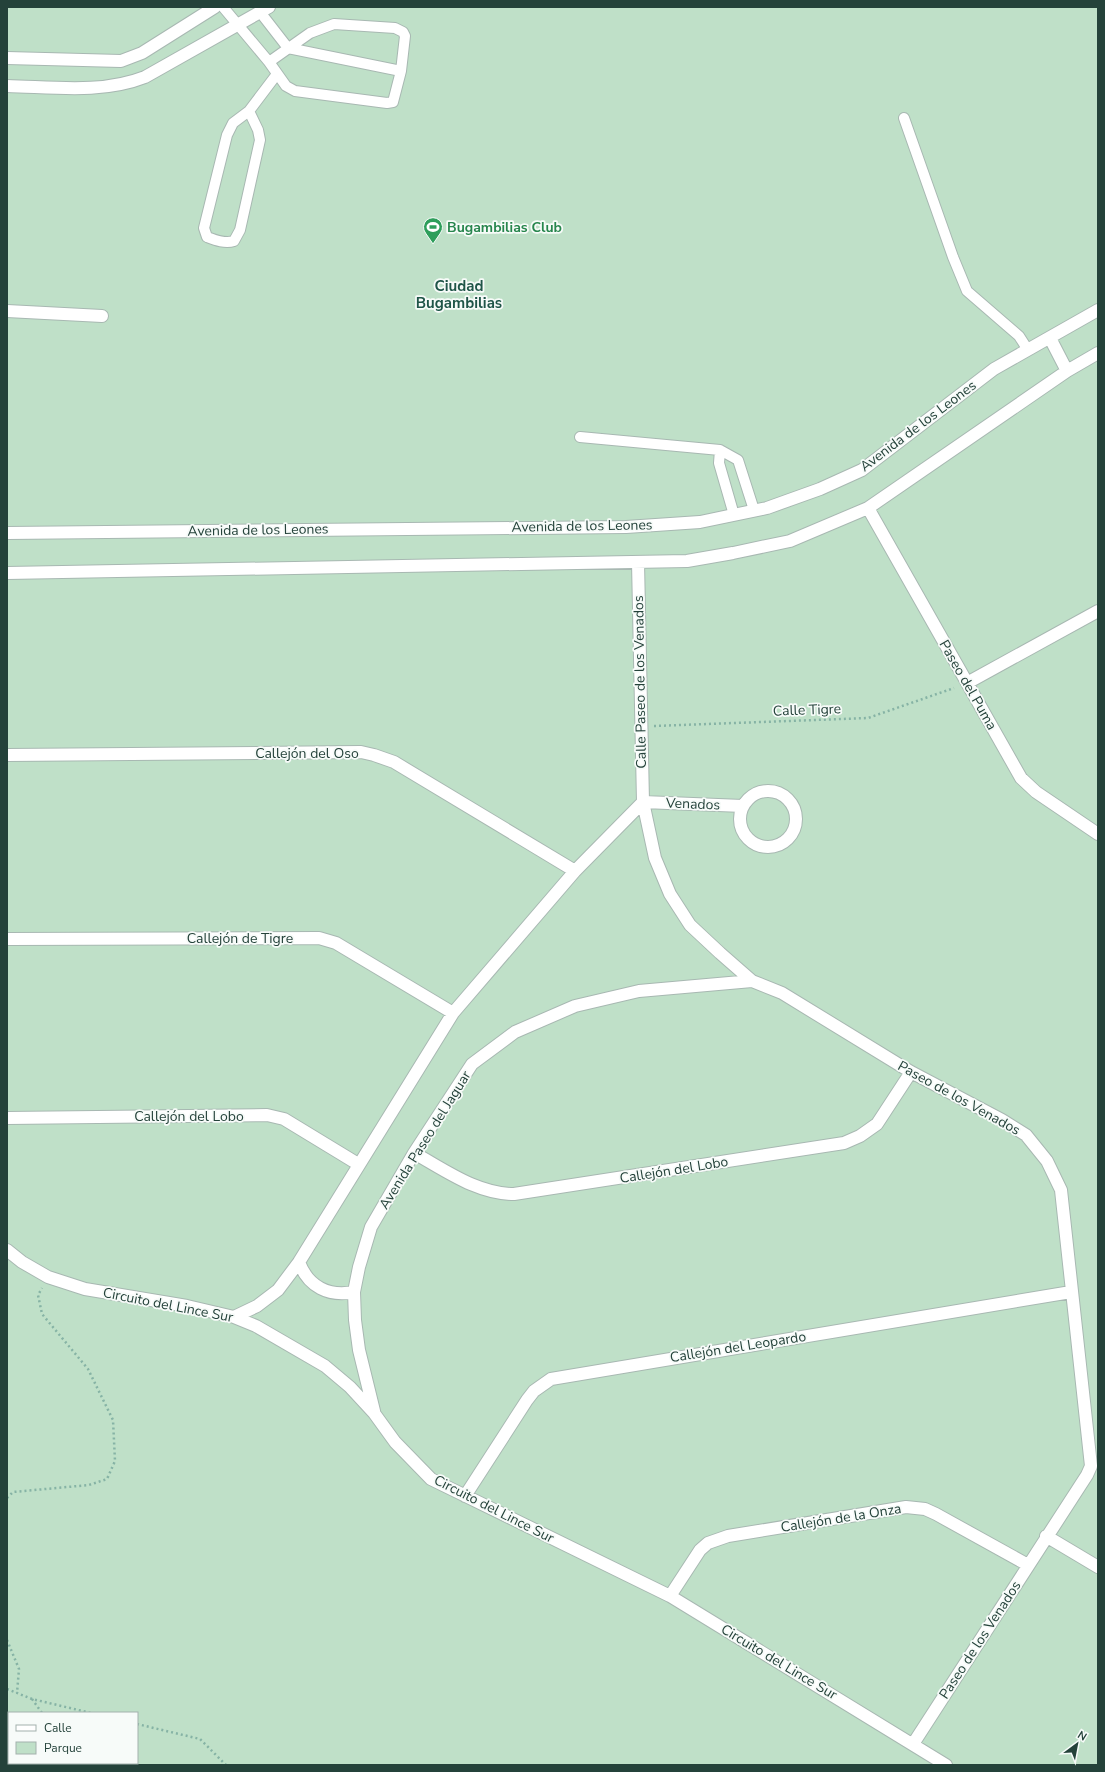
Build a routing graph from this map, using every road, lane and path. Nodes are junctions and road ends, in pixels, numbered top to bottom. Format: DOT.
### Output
graph roads {
  1 [pos="215,7"];
  2 [pos="224,7"];
  3 [pos="265,9"];
  4 [pos="238,25"];
  5 [pos="288,48"];
  6 [pos="7,58"];
  7 [pos="269,62"];
  8 [pos="401,70"];
  9 [pos="277,74"];
  10 [pos="7,86"];
  11 [pos="249,110"];
  12 [pos="904,118"];
  13 [pos="1098,310"];
  14 [pos="7,311"];
  15 [pos="102,316"];
  16 [pos="1050,338"];
  17 [pos="1028,350"];
  18 [pos="1098,353"];
  19 [pos="1067,371"];
  20 [pos="580,437"];
  21 [pos="720,450"];
  22 [pos="868,508"];
  23 [pos="754,510"];
  24 [pos="734,515"];
  25 [pos="7,533"];
  26 [pos="638,562"];
  27 [pos="7,573"];
  28 [pos="1098,611"];
  29 [pos="967,683"];
  30 [pos="641,726"];
  31 [pos="7,755"];
  32 [pos="643,802"];
  33 [pos="743,806"];
  34 [pos="1098,834"];
  35 [pos="575,871"];
  36 [pos="7,939"];
  37 [pos="752,981"];
  38 [pos="453,1012"];
  39 [pos="911,1072"];
  40 [pos="7,1118"];
  41 [pos="414,1153"];
  42 [pos="358,1164"];
  43 [pos="7,1250"];
  44 [pos="299,1262"];
  45 [pos="48,1277"];
  46 [pos="354,1292"];
  47 [pos="1071,1292"];
  48 [pos="234,1317"];
  49 [pos="374,1412"];
  50 [pos="464,1496"];
  51 [pos="7,1498"];
  52 [pos="1046,1536"];
  53 [pos="1028,1565"];
  54 [pos="1098,1567"];
  55 [pos="670,1596"];
  56 [pos="7,1640"];
  57 [pos="7,1689"];
  58 [pos="17,1694"];
  59 [pos="32,1699"];
  60 [pos="41,1712"];
  61 [pos="86,1712"];
  62 [pos="138,1724"];
  63 [pos="913,1744"];
  64 [pos="226,1765"];
  65 [pos="946,1765"];
  1 -- 6 [label="street"];
  2 -- 4 [label="lane"];
  3 -- 4 [label="street"];
  3 -- 5 [label="lane"];
  4 -- 7 [label="lane"];
  4 -- 10 [label="street"];
  5 -- 7 [label="lane"];
  5 -- 8 [label="lane"];
  5 -- 8 [label="lane"];
  7 -- 9 [label="lane"];
  8 -- 9 [label="lane"];
  9 -- 11 [label="lane"];
  11 -- 11 [label="lane"];
  12 -- 17 [label="lane"];
  13 -- 16 [label="street, Avenida de los Leones"];
  14 -- 15 [label="street"];
  16 -- 17 [label="street, Avenida de los Leones"];
  16 -- 19 [label="street"];
  17 -- 23 [label="street, Avenida de los Leones"];
  18 -- 19 [label="street"];
  19 -- 22 [label="street"];
  20 -- 21 [label="lane"];
  21 -- 23 [label="lane"];
  21 -- 24 [label="lane"];
  22 -- 26 [label="street"];
  22 -- 29 [label="street, Paseo del Puma"];
  23 -- 24 [label="street, Avenida de los Leones"];
  24 -- 25 [label="street, Avenida de los Leones"];
  26 -- 27 [label="street"];
  26 -- 30 [label="street, Calle Paseo de los Venados"];
  28 -- 29 [label="street"];
  29 -- 30 [label="path, Calle Tigre"];
  29 -- 34 [label="street, Paseo del Puma"];
  30 -- 32 [label="street, Calle Paseo de los Venados"];
  31 -- 35 [label="street, Callejón del Oso"];
  32 -- 33 [label="street, Venados"];
  32 -- 35 [label="street"];
  32 -- 37 [label="street, Paseo de los Venados"];
  33 -- 33 [label="street"];
  35 -- 38 [label="street"];
  36 -- 38 [label="street, Callejón de Tigre"];
  37 -- 39 [label="street, Paseo de los Venados"];
  37 -- 41 [label="street, Avenida Paseo del Jaguar"];
  38 -- 42 [label="street"];
  39 -- 41 [label="street, Callejón del Lobo"];
  39 -- 47 [label="street, Paseo de los Venados"];
  40 -- 42 [label="street, Callejón del Lobo"];
  41 -- 46 [label="street, Avenida Paseo del Jaguar"];
  42 -- 44 [label="street"];
  43 -- 45 [label="street, Circuito del Lince Sur"];
  44 -- 46 [label="street"];
  44 -- 48 [label="street"];
  45 -- 48 [label="street, Circuito del Lince Sur"];
  45 -- 51 [label="path"];
  46 -- 49 [label="street, Avenida Paseo del Jaguar"];
  47 -- 50 [label="street, Callejón del Leopardo"];
  47 -- 52 [label="street, Paseo de los Venados"];
  48 -- 49 [label="street, Circuito del Lince Sur"];
  49 -- 50 [label="street, Circuito del Lince Sur"];
  50 -- 55 [label="street, Circuito del Lince Sur"];
  52 -- 53 [label="street, Paseo de los Venados"];
  52 -- 54 [label="street"];
  53 -- 55 [label="street, Callejón de la Onza"];
  53 -- 63 [label="street, Paseo de los Venados"];
  55 -- 63 [label="street, Circuito del Lince Sur"];
  56 -- 58 [label="path"];
  57 -- 58 [label="path"];
  58 -- 59 [label="path"];
  59 -- 60 [label="path"];
  59 -- 61 [label="path"];
  62 -- 64 [label="path"];
  63 -- 65 [label="street, Circuito del Lince Sur"];
}
